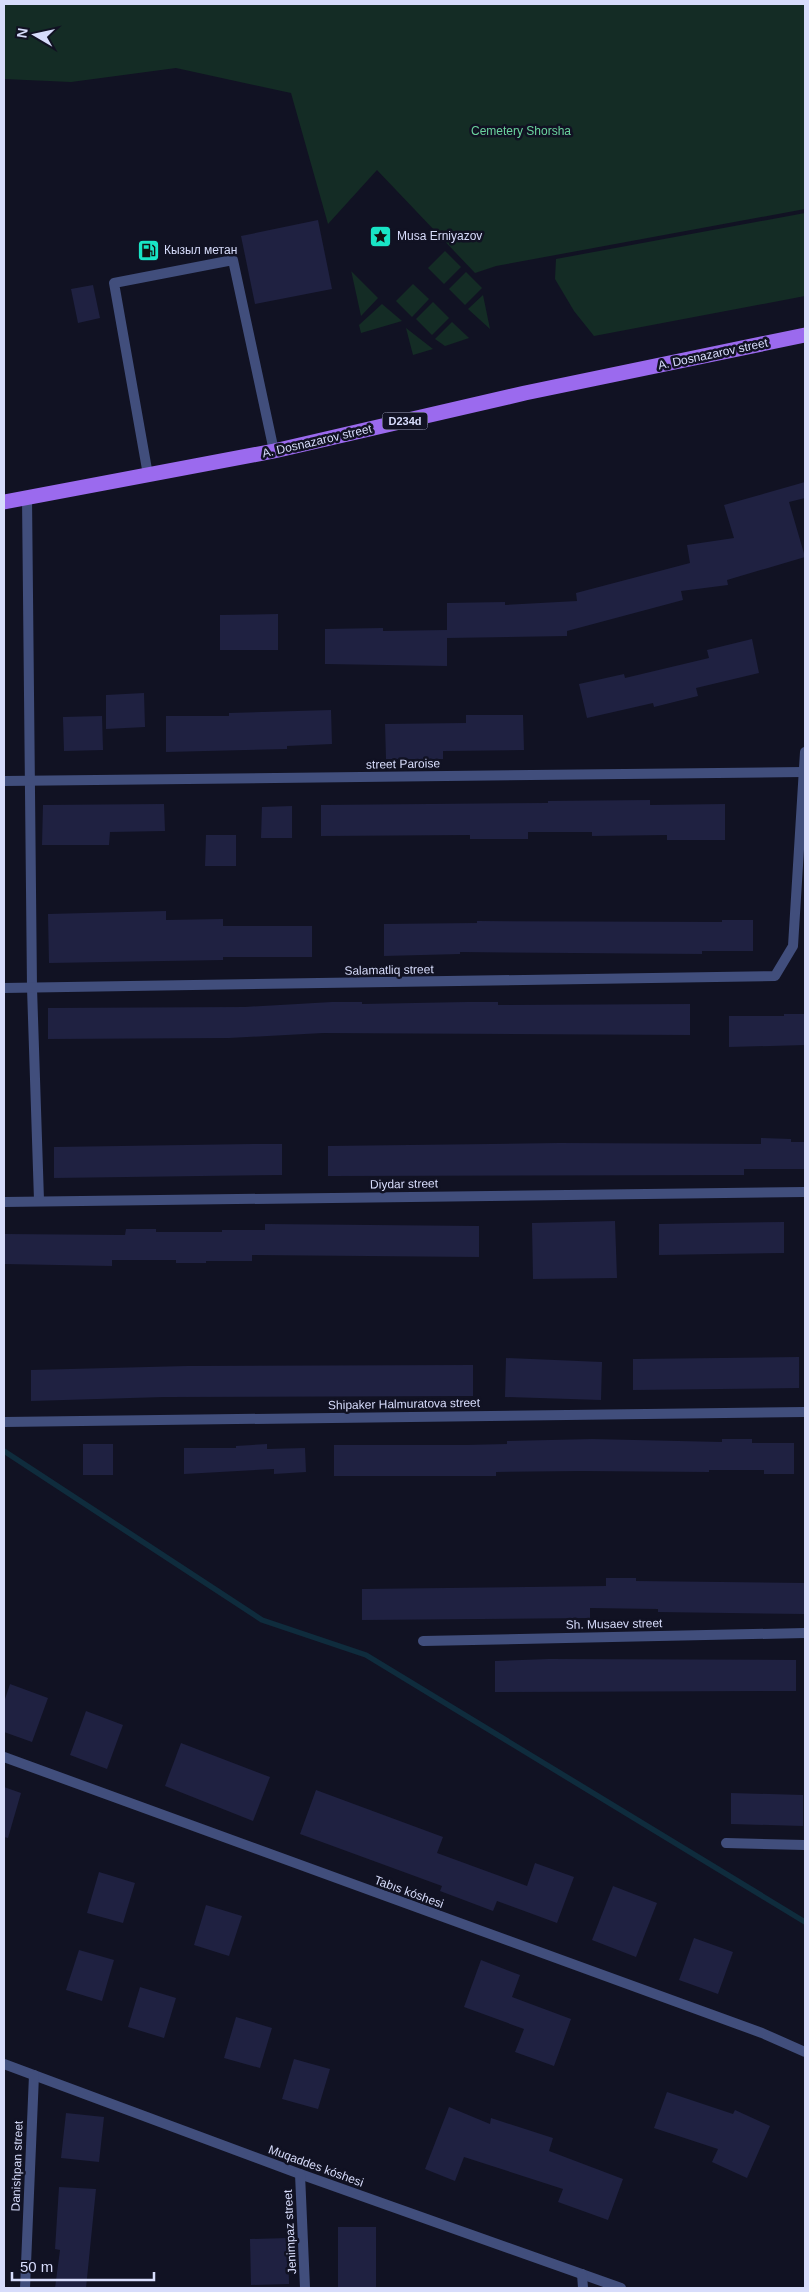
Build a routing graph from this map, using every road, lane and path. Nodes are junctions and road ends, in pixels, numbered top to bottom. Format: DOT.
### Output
graph roads {
  1 [pos="805,335"];
  2 [pos="274,451"];
  3 [pos="148,475"];
  4 [pos="27,497"];
  5 [pos="4,502"];
  6 [pos="805,752"];
  7 [pos="803,772"];
  8 [pos="30,780"];
  9 [pos="4,781"];
  10 [pos="4,988"];
  11 [pos="32,988"];
  12 [pos="805,1192"];
  13 [pos="39,1200"];
  14 [pos="4,1202"];
  15 [pos="805,1412"];
  16 [pos="4,1422"];
  17 [pos="805,1632"];
  18 [pos="422,1641"];
  19 [pos="4,1757"];
  20 [pos="726,1843"];
  21 [pos="805,1845"];
  22 [pos="805,2052"];
  23 [pos="4,2064"];
  24 [pos="34,2075"];
  25 [pos="300,2174"];
  26 [pos="582,2274"];
  27 [pos="25,2288"];
  28 [pos="305,2288"];
  29 [pos="584,2288"];
  30 [pos="620,2288"];
  1 -- 2 [label="main road, A. Dosnazarov street / D234d"];
  2 -- 3 [label="main road, A. Dosnazarov street / D234d"];
  2 -- 3 [label="street"];
  3 -- 4 [label="main road, A. Dosnazarov street / D234d"];
  4 -- 5 [label="main road, A. Dosnazarov street / D234d"];
  4 -- 8 [label="street"];
  6 -- 7 [label="street"];
  7 -- 8 [label="street, street Paroise"];
  7 -- 11 [label="street, Salamatliq street"];
  8 -- 9 [label="street, street Paroise"];
  8 -- 11 [label="street"];
  10 -- 11 [label="street, Salamatliq street"];
  11 -- 13 [label="street"];
  12 -- 13 [label="street, Diydar street"];
  13 -- 14 [label="street, Diydar street"];
  15 -- 16 [label="street, Shipaker Halmuratova street"];
  17 -- 18 [label="street, Sh. Musaev street"];
  19 -- 22 [label="street, Tabıs kóshesi"];
  20 -- 21 [label="street"];
  23 -- 24 [label="street, Muqaddes kóshesi"];
  24 -- 25 [label="street, Muqaddes kóshesi"];
  24 -- 27 [label="street, Danishpan street"];
  25 -- 26 [label="street, Muqaddes kóshesi"];
  25 -- 28 [label="street, Jenimpaz street"];
  26 -- 29 [label="street"];
  26 -- 30 [label="street, Muqaddes kóshesi"];
}
